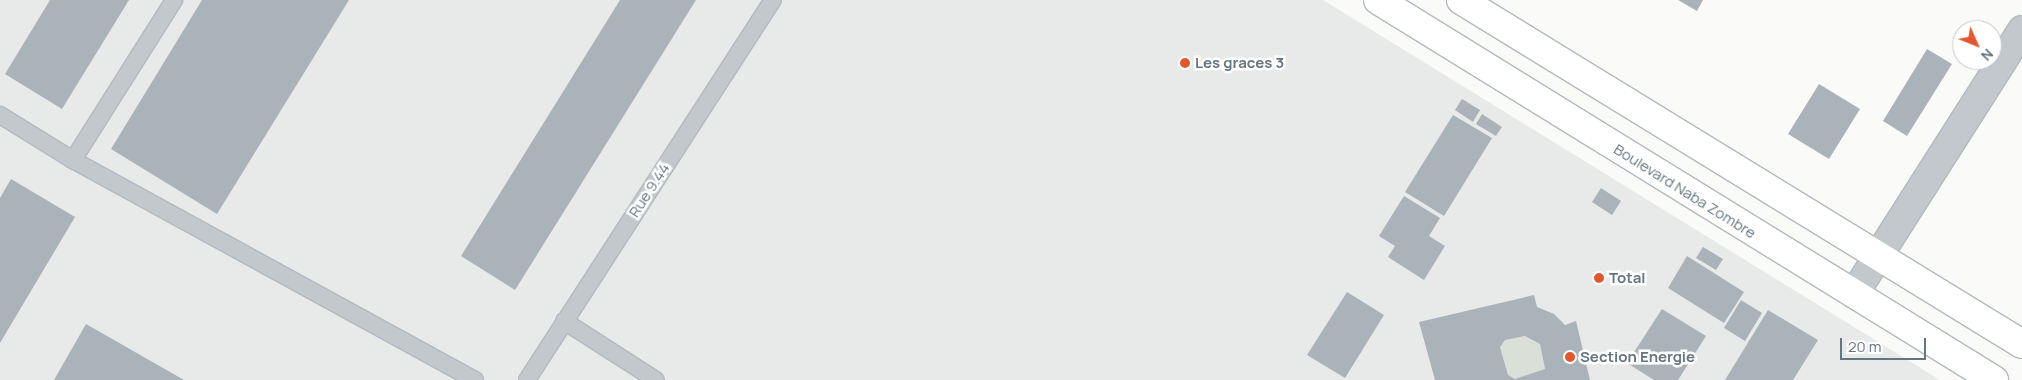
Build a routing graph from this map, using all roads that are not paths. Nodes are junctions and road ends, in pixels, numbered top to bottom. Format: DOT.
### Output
graph roads {
  1 [pos="174,0"];
  2 [pos="773,0"];
  3 [pos="1378,0"];
  4 [pos="1461,0"];
  5 [pos="2022,30"];
  6 [pos="0,115"];
  7 [pos="73,160"];
  8 [pos="1880,254"];
  9 [pos="1854,294"];
  10 [pos="564,321"];
  11 [pos="2022,344"];
  12 [pos="475,380"];
  13 [pos="526,380"];
  14 [pos="656,380"];
  15 [pos="1994,380"];
  1 -- 7 [label="lane"];
  2 -- 10 [label="lane, Rue 9.44"];
  3 -- 9 [label="main road, Boulevard Naba Zombre"];
  4 -- 8 [label="main road"];
  5 -- 8 [label="street"];
  6 -- 7 [label="lane"];
  7 -- 12 [label="lane"];
  8 -- 9 [label="street"];
  8 -- 11 [label="main road"];
  9 -- 15 [label="main road, Boulevard Naba Zombre"];
  10 -- 13 [label="lane, Rue 9.44"];
  10 -- 14 [label="lane"];
}
